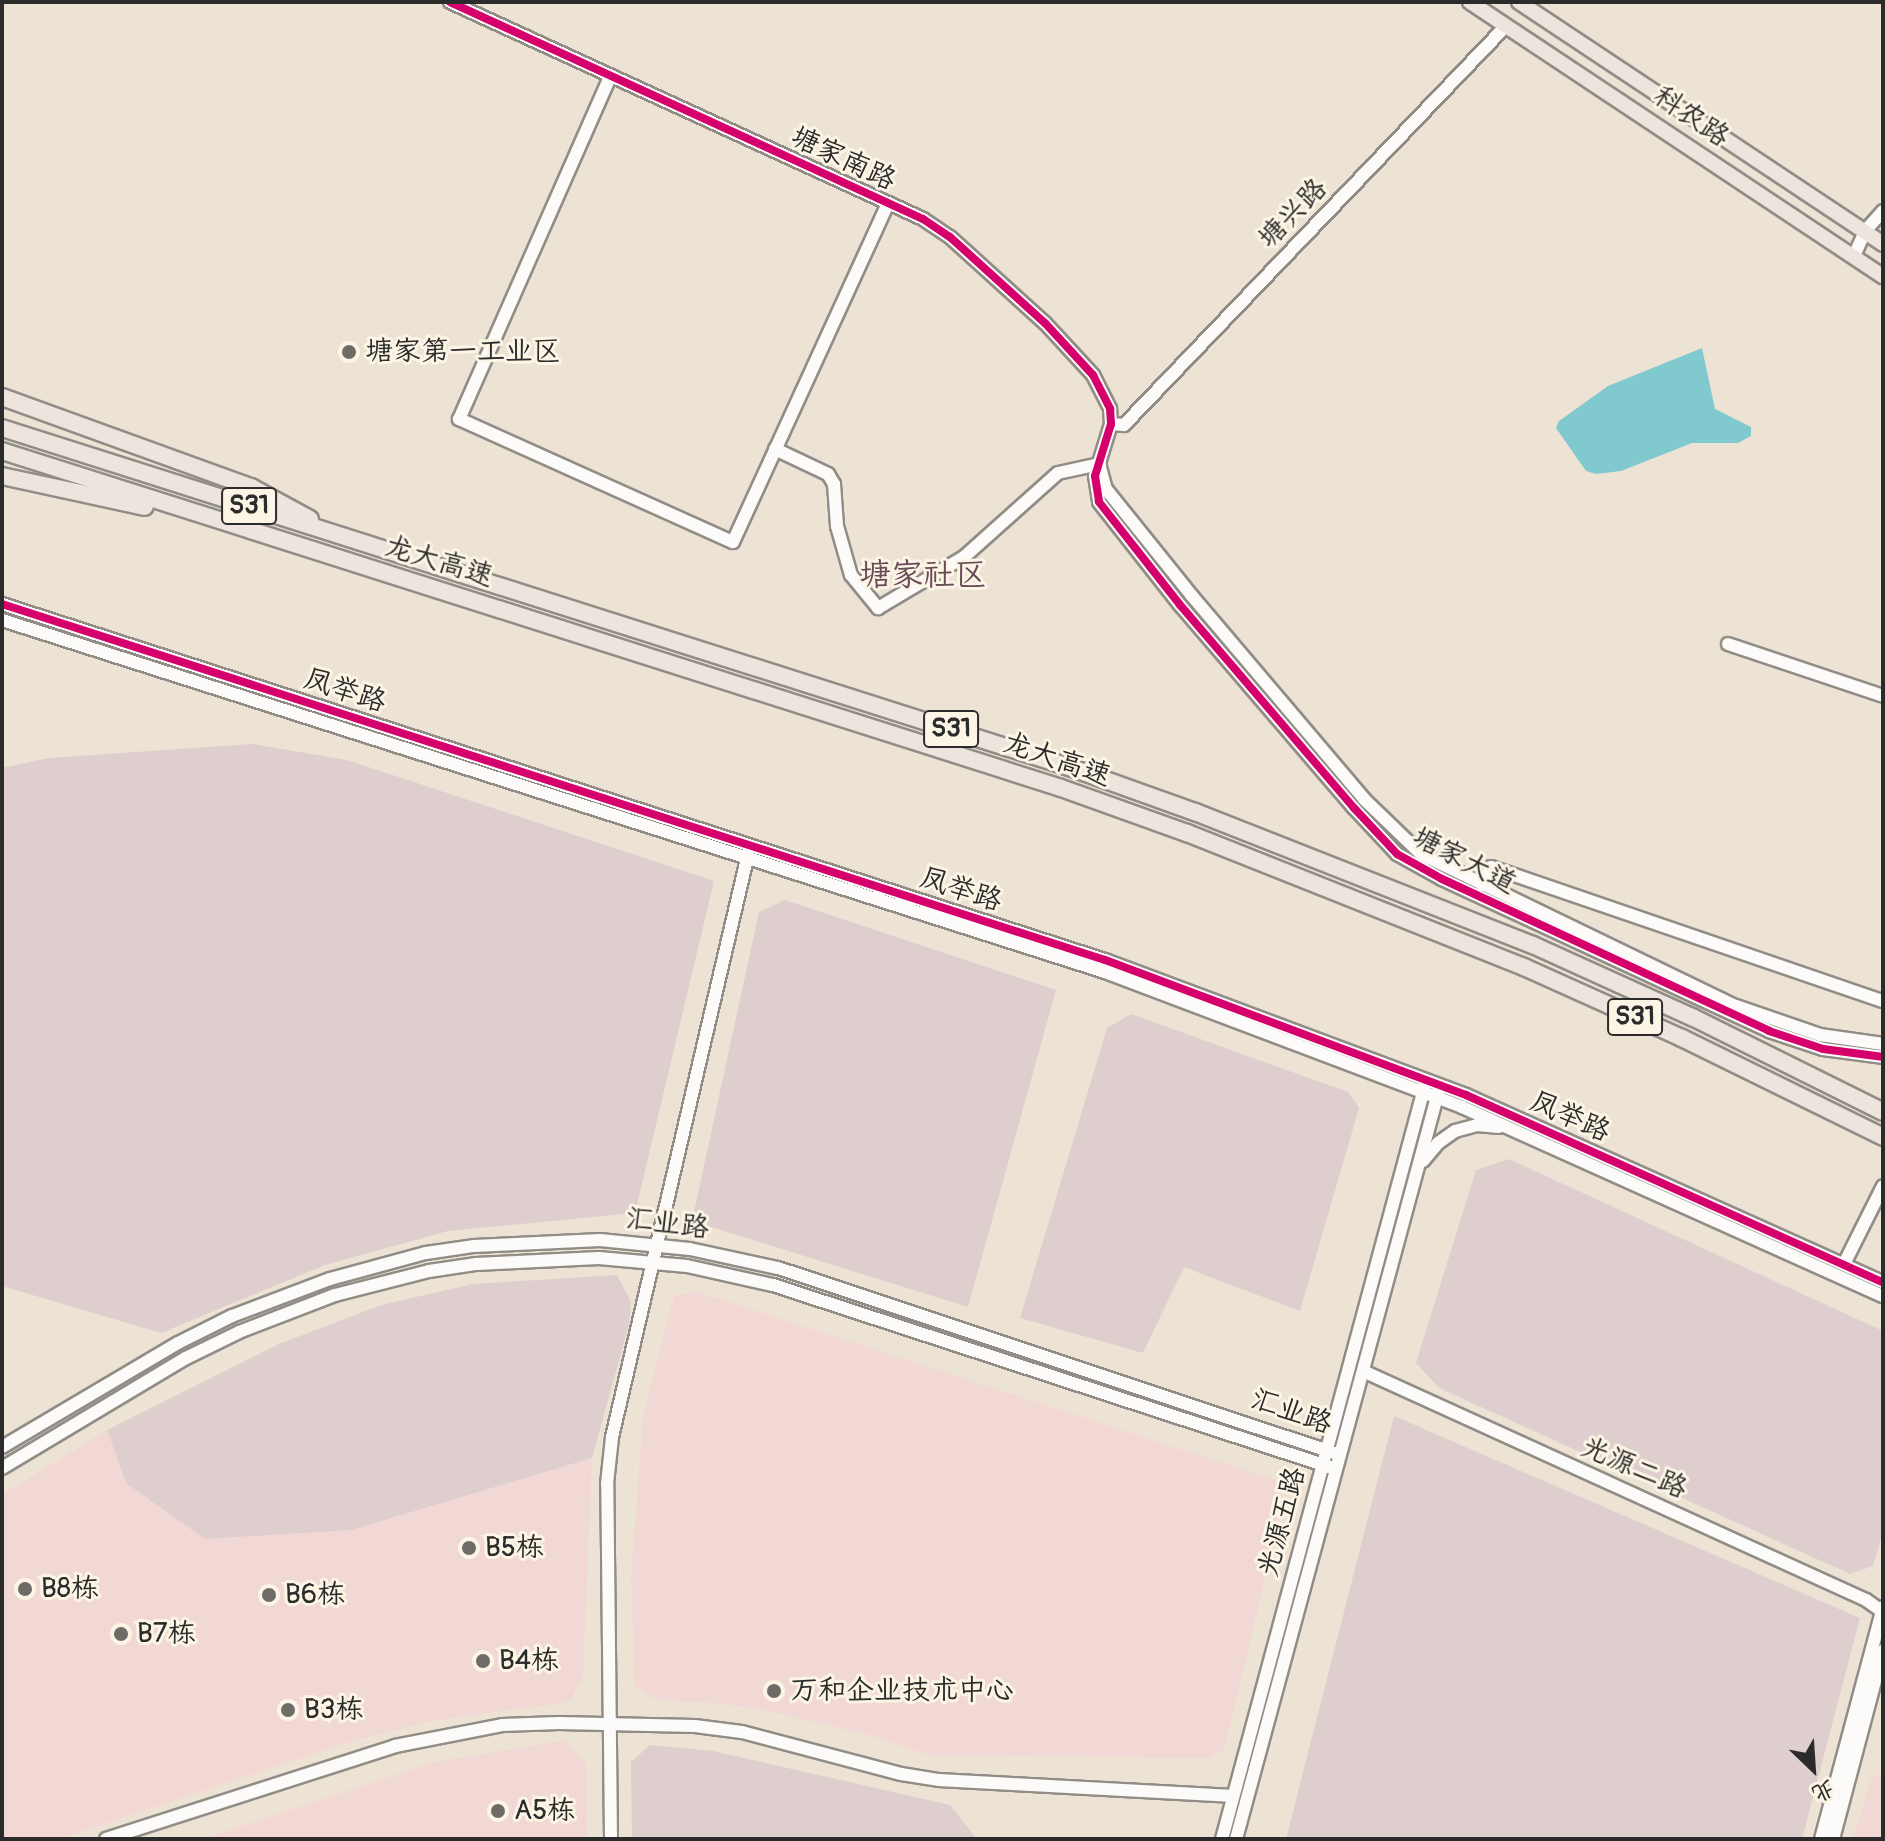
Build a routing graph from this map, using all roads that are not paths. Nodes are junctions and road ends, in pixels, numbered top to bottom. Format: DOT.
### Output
graph roads {
  1 [pos="450,2"];
  2 [pos="1470,2"];
  3 [pos="1519,2"];
  4 [pos="1506,26"];
  5 [pos="610,77"];
  6 [pos="888,204"];
  7 [pos="1883,211"];
  8 [pos="1865,231"];
  9 [pos="1882,240"];
  10 [pos="1854,256"];
  11 [pos="1883,276"];
  12 [pos="2,397"];
  13 [pos="1111,424"];
  14 [pos="2,428"];
  15 [pos="775,449"];
  16 [pos="2,451"];
  17 [pos="1100,464"];
  18 [pos="2,476"];
  19 [pos="343,537"];
  20 [pos="282,540"];
  21 [pos="2,604"];
  22 [pos="2,620"];
  23 [pos="1728,644"];
  24 [pos="1883,696"];
  25 [pos="749,851"];
  26 [pos="1482,885"];
  27 [pos="1883,1001"];
  28 [pos="1883,1044"];
  29 [pos="1883,1057"];
  30 [pos="1432,1088"];
  31 [pos="1883,1112"];
  32 [pos="1518,1132"];
  33 [pos="1883,1137"];
  34 [pos="1417,1174"];
  35 [pos="1883,1186"];
  36 [pos="657,1245"];
  37 [pos="653,1262"];
  38 [pos="1844,1264"];
  39 [pos="1883,1282"];
  40 [pos="1883,1296"];
  41 [pos="1363,1371"];
  42 [pos="2,1447"];
  43 [pos="1326,1449"];
  44 [pos="1340,1455"];
  45 [pos="1321,1466"];
  46 [pos="2,1468"];
  47 [pos="1336,1469"];
  48 [pos="1883,1610"];
  49 [pos="1883,1651"];
  50 [pos="611,1722"];
  51 [pos="1233,1796"];
  52 [pos="106,1839"];
  53 [pos="611,1839"];
  54 [pos="1222,1839"];
  55 [pos="1236,1839"];
  56 [pos="1821,1839"];
  57 [pos="1833,1839"];
  1 -- 5 [label="street, 塘家南路"];
  2 -- 4 [label="main road, 科农路"];
  3 -- 8 [label="main road, 科农路"];
  4 -- 10 [label="main road, 科农路"];
  4 -- 13 [label="street, 塘兴路"];
  5 -- 6 [label="street, 塘家南路"];
  5 -- 15 [label="street"];
  6 -- 13 [label="street, 塘家南路"];
  6 -- 15 [label="street"];
  7 -- 8 [label="street"];
  8 -- 9 [label="main road, 科农路"];
  8 -- 10 [label="street"];
  9 -- 10 [label="street"];
  10 -- 11 [label="main road, 科农路"];
  12 -- 19 [label="highway"];
  13 -- 17 [label="street"];
  14 -- 19 [label="highway, 龙大高速 / S31"];
  15 -- 17 [label="street"];
  16 -- 20 [label="highway, 龙大高速 / S31"];
  17 -- 26 [label="street, 塘家大道"];
  17 -- 29 [label="street, 塘家大道"];
  18 -- 20 [label="highway"];
  19 -- 31 [label="highway, 龙大高速 / S31"];
  20 -- 33 [label="highway, 龙大高速 / S31"];
  21 -- 25 [label="street, 凤举路"];
  22 -- 25 [label="street, 凤举路"];
  23 -- 24 [label="street"];
  25 -- 30 [label="street, 凤举路"];
  25 -- 36 [label="street"];
  26 -- 27 [label="street"];
  26 -- 28 [label="street, 塘家大道"];
  30 -- 32 [label="street, 凤举路"];
  30 -- 34 [label="street, 光源五路"];
  30 -- 38 [label="street, 凤举路"];
  30 -- 43 [label="street, 光源五路"];
  32 -- 34 [label="street"];
  32 -- 40 [label="street, 凤举路"];
  34 -- 41 [label="street, 光源五路"];
  35 -- 38 [label="street"];
  36 -- 37 [label="street"];
  36 -- 42 [label="street, 汇业路"];
  36 -- 43 [label="street, 汇业路"];
  37 -- 45 [label="street, 汇业路"];
  37 -- 46 [label="street, 汇业路"];
  37 -- 50 [label="street"];
  38 -- 39 [label="street, 凤举路"];
  41 -- 44 [label="street, 光源五路"];
  41 -- 48 [label="street, 光源二路"];
  43 -- 44 [label="street, 汇业路"];
  43 -- 45 [label="street, 光源五路"];
  44 -- 47 [label="street, 光源五路"];
  45 -- 47 [label="street, 汇业路"];
  45 -- 51 [label="street, 光源五路"];
  47 -- 55 [label="street, 光源五路"];
  48 -- 56 [label="street"];
  49 -- 57 [label="street"];
  50 -- 51 [label="street"];
  50 -- 52 [label="street"];
  50 -- 53 [label="street"];
  51 -- 54 [label="street, 光源五路"];
}
